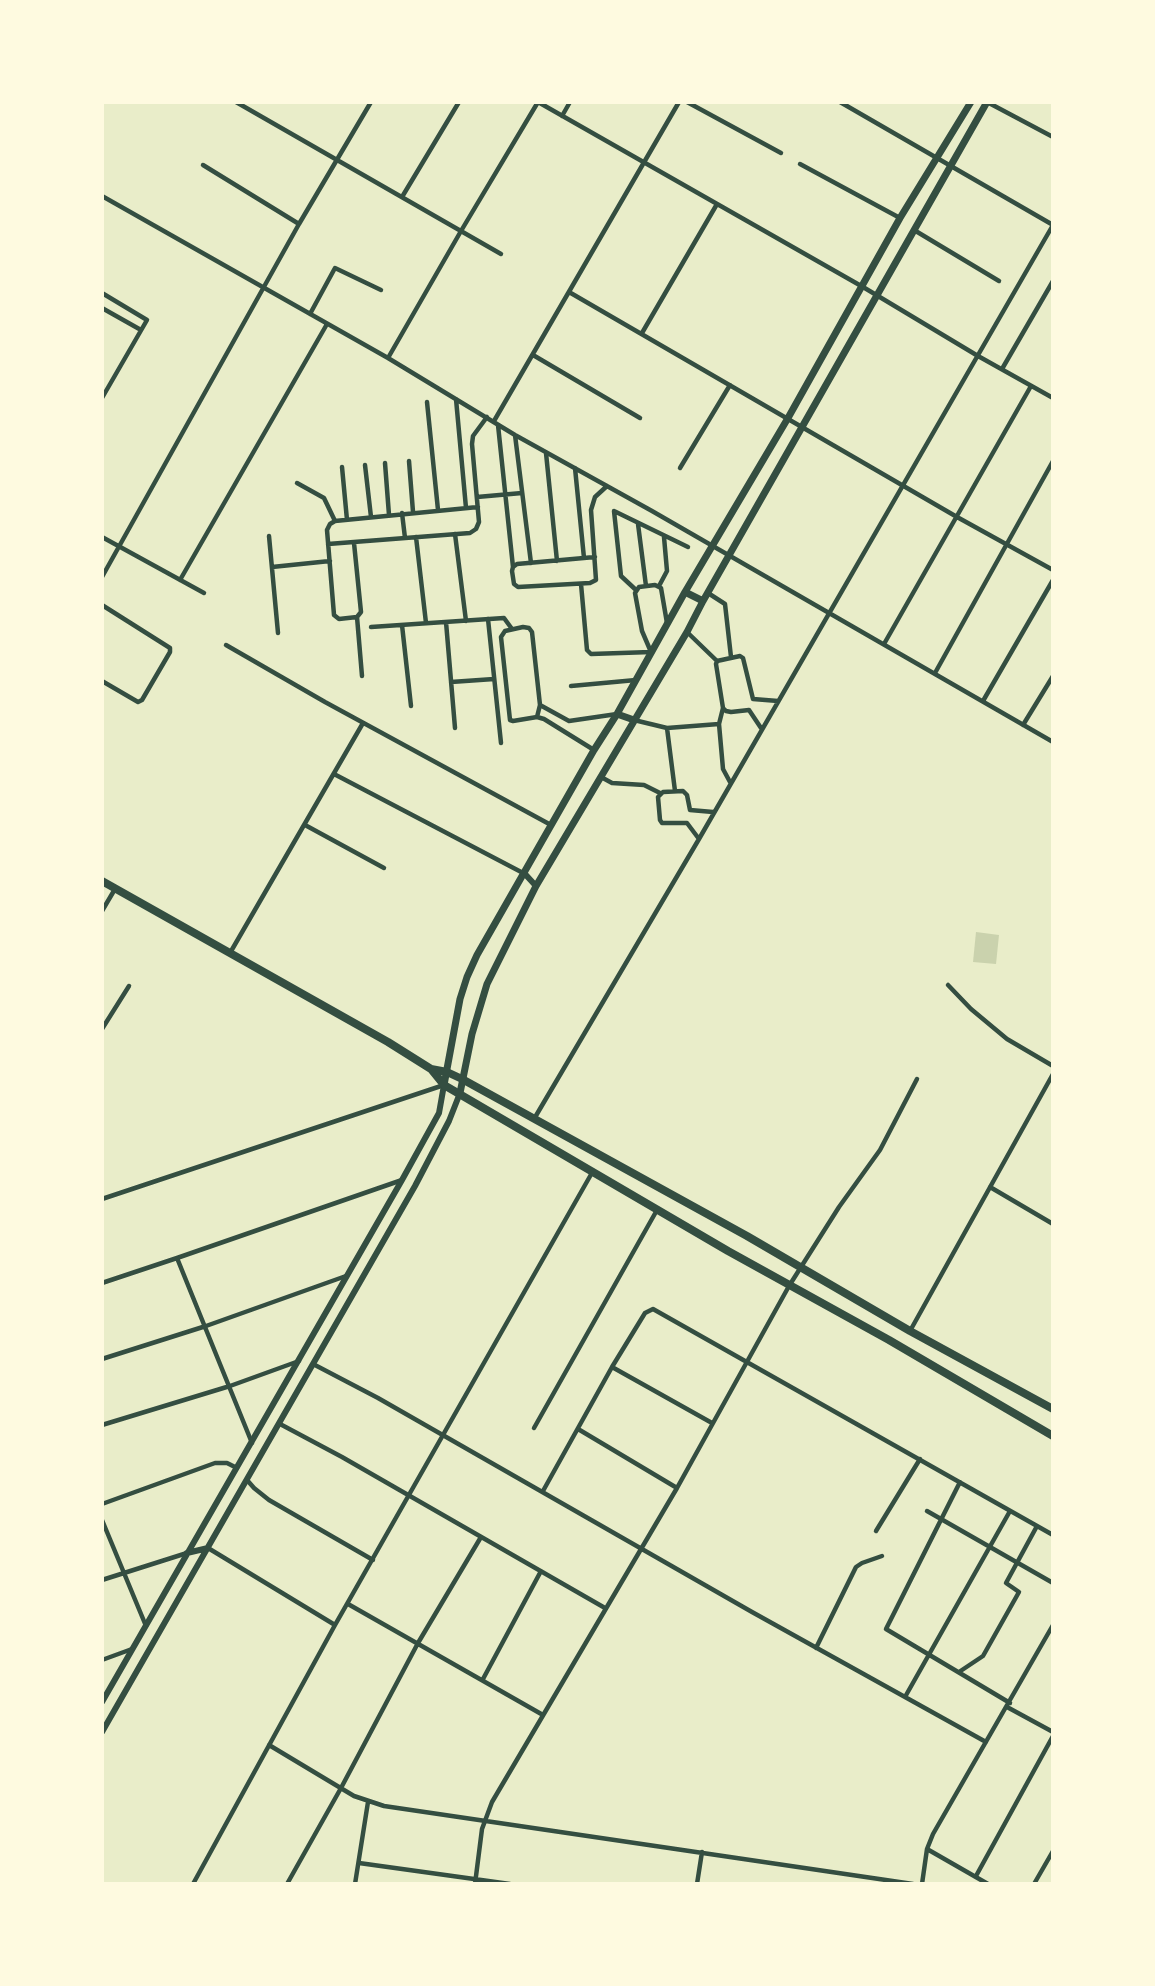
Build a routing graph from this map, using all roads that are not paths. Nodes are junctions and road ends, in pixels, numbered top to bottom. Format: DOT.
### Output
graph roads {
  1 [pos="236,102"];
  2 [pos="371,102"];
  3 [pos="459,102"];
  4 [pos="538,102"];
  5 [pos="570,102"];
  6 [pos="679,102"];
  7 [pos="687,102"];
  8 [pos="840,102"];
  9 [pos="971,102"];
  10 [pos="987,102"];
  11 [pos="562,116"];
  12 [pos="1053,137"];
  13 [pos="781,153"];
  14 [pos="937,159"];
  15 [pos="336,160"];
  16 [pos="644,162"];
  17 [pos="800,164"];
  18 [pos="203,165"];
  19 [pos="950,167"];
  20 [pos="102,196"];
  21 [pos="402,197"];
  22 [pos="717,204"];
  23 [pos="900,218"];
  24 [pos="299,224"];
  25 [pos="1053,225"];
  26 [pos="914,229"];
  27 [pos="461,231"];
  28 [pos="501,254"];
  29 [pos="1053,280"];
  30 [pos="999,281"];
  31 [pos="863,287"];
  32 [pos="265,288"];
  33 [pos="381,290"];
  34 [pos="569,292"];
  35 [pos="102,293"];
  36 [pos="878,296"];
  37 [pos="102,309"];
  38 [pos="310,314"];
  39 [pos="327,324"];
  40 [pos="141,330"];
  41 [pos="642,333"];
  42 [pos="533,355"];
  43 [pos="978,356"];
  44 [pos="388,358"];
  45 [pos="1002,369"];
  46 [pos="730,385"];
  47 [pos="1030,386"];
  48 [pos="102,398"];
  49 [pos="1053,398"];
  50 [pos="456,399"];
  51 [pos="427,402"];
  52 [pos="487,417"];
  53 [pos="640,418"];
  54 [pos="788,418"];
  55 [pos="496,422"];
  56 [pos="804,426"];
  57 [pos="515,435"];
  58 [pos="546,453"];
  59 [pos="409,461"];
  60 [pos="1053,461"];
  61 [pos="385,463"];
  62 [pos="365,465"];
  63 [pos="342,467"];
  64 [pos="575,468"];
  65 [pos="680,468"];
  66 [pos="297,483"];
  67 [pos="903,485"];
  68 [pos="607,486"];
  69 [pos="522,493"];
  70 [pos="506,494"];
  71 [pos="477,498"];
  72 [pos="478,507"];
  73 [pos="466,508"];
  74 [pos="438,510"];
  75 [pos="413,512"];
  76 [pos="402,513"];
  77 [pos="389,515"];
  78 [pos="370,517"];
  79 [pos="957,517"];
  80 [pos="347,520"];
  81 [pos="335,521"];
  82 [pos="638,524"];
  83 [pos="455,534"];
  84 [pos="269,536"];
  85 [pos="102,537"];
  86 [pos="416,537"];
  87 [pos="664,537"];
  88 [pos="405,538"];
  89 [pos="354,543"];
  90 [pos="328,544"];
  91 [pos="1006,544"];
  92 [pos="118,546"];
  93 [pos="688,547"];
  94 [pos="713,547"];
  95 [pos="729,555"];
  96 [pos="595,556"];
  97 [pos="584,558"];
  98 [pos="330,561"];
  99 [pos="557,561"];
  100 [pos="531,563"];
  101 [pos="272,567"];
  102 [pos="513,567"];
  103 [pos="1053,570"];
  104 [pos="102,577"];
  105 [pos="180,580"];
  106 [pos="1053,580"];
  107 [pos="580,584"];
  108 [pos="646,586"];
  109 [pos="659,586"];
  110 [pos="636,590"];
  111 [pos="685,592"];
  112 [pos="204,593"];
  113 [pos="708,593"];
  114 [pos="703,601"];
  115 [pos="102,605"];
  116 [pos="829,614"];
  117 [pos="357,617"];
  118 [pos="488,619"];
  119 [pos="466,621"];
  120 [pos="446,622"];
  121 [pos="426,623"];
  122 [pos="667,623"];
  123 [pos="402,625"];
  124 [pos="371,627"];
  125 [pos="512,629"];
  126 [pos="687,632"];
  127 [pos="278,633"];
  128 [pos="884,644"];
  129 [pos="226,645"];
  130 [pos="651,652"];
  131 [pos="731,657"];
  132 [pos="717,661"];
  133 [pos="935,673"];
  134 [pos="362,676"];
  135 [pos="1053,676"];
  136 [pos="494,679"];
  137 [pos="636,680"];
  138 [pos="102,681"];
  139 [pos="451,682"];
  140 [pos="571,686"];
  141 [pos="753,699"];
  142 [pos="778,701"];
  143 [pos="983,701"];
  144 [pos="540,705"];
  145 [pos="411,706"];
  146 [pos="723,708"];
  147 [pos="749,710"];
  148 [pos="617,714"];
  149 [pos="537,717"];
  150 [pos="634,720"];
  151 [pos="363,723"];
  152 [pos="719,724"];
  153 [pos="1023,726"];
  154 [pos="456,728"];
  155 [pos="667,728"];
  156 [pos="761,728"];
  157 [pos="1053,742"];
  158 [pos="501,743"];
  159 [pos="594,750"];
  160 [pos="334,774"];
  161 [pos="602,777"];
  162 [pos="730,782"];
  163 [pos="675,791"];
  164 [pos="660,793"];
  165 [pos="690,810"];
  166 [pos="713,812"];
  167 [pos="687,823"];
  168 [pos="305,825"];
  169 [pos="550,825"];
  170 [pos="699,838"];
  171 [pos="384,868"];
  172 [pos="525,874"];
  173 [pos="102,881"];
  174 [pos="536,886"];
  175 [pos="115,889"];
  176 [pos="102,911"];
  177 [pos="230,953"];
  178 [pos="948,985"];
  179 [pos="129,986"];
  180 [pos="102,1029"];
  181 [pos="1053,1066"];
  182 [pos="431,1069"];
  183 [pos="447,1072"];
  184 [pos="1053,1074"];
  185 [pos="462,1079"];
  186 [pos="917,1079"];
  187 [pos="444,1084"];
  188 [pos="460,1093"];
  189 [pos="534,1119"];
  190 [pos="593,1171"];
  191 [pos="402,1180"];
  192 [pos="415,1186"];
  193 [pos="990,1187"];
  194 [pos="102,1199"];
  195 [pos="657,1210"];
  196 [pos="1053,1224"];
  197 [pos="177,1258"];
  198 [pos="801,1268"];
  199 [pos="348,1275"];
  200 [pos="363,1278"];
  201 [pos="102,1282"];
  202 [pos="789,1286"];
  203 [pos="206,1326"];
  204 [pos="910,1331"];
  205 [pos="102,1359"];
  206 [pos="299,1361"];
  207 [pos="748,1362"];
  208 [pos="313,1364"];
  209 [pos="612,1367"];
  210 [pos="230,1386"];
  211 [pos="1053,1409"];
  212 [pos="712,1423"];
  213 [pos="280,1424"];
  214 [pos="102,1425"];
  215 [pos="534,1428"];
  216 [pos="578,1429"];
  217 [pos="443,1434"];
  218 [pos="1053,1436"];
  219 [pos="252,1443"];
  220 [pos="920,1459"];
  221 [pos="237,1468"];
  222 [pos="247,1480"];
  223 [pos="960,1482"];
  224 [pos="677,1488"];
  225 [pos="543,1491"];
  226 [pos="410,1495"];
  227 [pos="102,1504"];
  228 [pos="927,1511"];
  229 [pos="1010,1511"];
  230 [pos="940,1519"];
  231 [pos="102,1520"];
  232 [pos="1037,1526"];
  233 [pos="876,1532"];
  234 [pos="1053,1535"];
  235 [pos="481,1537"];
  236 [pos="990,1546"];
  237 [pos="208,1548"];
  238 [pos="640,1548"];
  239 [pos="187,1553"];
  240 [pos="882,1556"];
  241 [pos="373,1560"];
  242 [pos="1017,1562"];
  243 [pos="541,1571"];
  244 [pos="125,1572"];
  245 [pos="102,1580"];
  246 [pos="1053,1583"];
  247 [pos="348,1604"];
  248 [pos="605,1608"];
  249 [pos="335,1625"];
  250 [pos="1053,1625"];
  251 [pos="146,1626"];
  252 [pos="418,1643"];
  253 [pos="816,1648"];
  254 [pos="132,1649"];
  255 [pos="929,1654"];
  256 [pos="146,1657"];
  257 [pos="102,1660"];
  258 [pos="959,1672"];
  259 [pos="483,1679"];
  260 [pos="905,1697"];
  261 [pos="102,1702"];
  262 [pos="1008,1705"];
  263 [pos="543,1715"];
  264 [pos="102,1732"];
  265 [pos="1053,1734"];
  266 [pos="987,1742"];
  267 [pos="269,1745"];
  268 [pos="341,1788"];
  269 [pos="368,1802"];
  270 [pos="484,1820"];
  271 [pos="927,1849"];
  272 [pos="1053,1851"];
  273 [pos="702,1852"];
  274 [pos="359,1863"];
  275 [pos="976,1876"];
  276 [pos="475,1881"];
  277 [pos="193,1884"];
  278 [pos="286,1884"];
  279 [pos="355,1884"];
  280 [pos="510,1884"];
  281 [pos="697,1884"];
  282 [pos="913,1884"];
  283 [pos="922,1884"];
  284 [pos="988,1884"];
  285 [pos="1034,1884"];
  1 -- 15 [label="street"];
  2 -- 15 [label="street"];
  3 -- 21 [label="street"];
  4 -- 11 [label="street"];
  4 -- 27 [label="street"];
  5 -- 11 [label="street"];
  6 -- 16 [label="street"];
  7 -- 13 [label="street"];
  8 -- 14 [label="street"];
  9 -- 14 [label="main road"];
  10 -- 12 [label="street"];
  10 -- 19 [label="main road"];
  11 -- 16 [label="street"];
  14 -- 19 [label="street"];
  14 -- 23 [label="main road"];
  15 -- 21 [label="street"];
  15 -- 24 [label="street"];
  16 -- 22 [label="street"];
  16 -- 34 [label="street"];
  17 -- 23 [label="street"];
  18 -- 24 [label="street"];
  19 -- 25 [label="street"];
  19 -- 26 [label="main road"];
  20 -- 32 [label="street"];
  21 -- 27 [label="street"];
  22 -- 31 [label="street"];
  22 -- 41 [label="street"];
  23 -- 31 [label="main road"];
  24 -- 32 [label="street"];
  25 -- 43 [label="street"];
  26 -- 30 [label="street"];
  26 -- 36 [label="main road"];
  27 -- 28 [label="street"];
  27 -- 44 [label="street"];
  29 -- 45 [label="street"];
  31 -- 36 [label="street"];
  31 -- 54 [label="main road"];
  32 -- 38 [label="street"];
  32 -- 92 [label="street"];
  33 -- 38 [label="street"];
  34 -- 41 [label="street"];
  34 -- 42 [label="street"];
  35 -- 40 [label="street"];
  36 -- 43 [label="street"];
  36 -- 56 [label="main road"];
  37 -- 40 [label="street"];
  38 -- 39 [label="street"];
  39 -- 44 [label="street"];
  39 -- 105 [label="street"];
  40 -- 48 [label="street"];
  41 -- 46 [label="street"];
  42 -- 53 [label="street"];
  42 -- 55 [label="street"];
  43 -- 45 [label="street"];
  43 -- 67 [label="street"];
  44 -- 50 [label="street"];
  45 -- 47 [label="street"];
  46 -- 54 [label="street"];
  46 -- 65 [label="street"];
  47 -- 49 [label="street"];
  47 -- 79 [label="street"];
  50 -- 52 [label="street"];
  50 -- 73 [label="street"];
  51 -- 74 [label="street"];
  52 -- 55 [label="street"];
  52 -- 71 [label="street"];
  54 -- 56 [label="street"];
  54 -- 94 [label="main road"];
  55 -- 57 [label="street"];
  55 -- 70 [label="street"];
  56 -- 67 [label="street"];
  56 -- 95 [label="main road"];
  57 -- 58 [label="street"];
  57 -- 69 [label="street"];
  58 -- 64 [label="street"];
  58 -- 99 [label="street"];
  59 -- 75 [label="street"];
  60 -- 91 [label="street"];
  61 -- 77 [label="street"];
  62 -- 78 [label="street"];
  63 -- 80 [label="street"];
  64 -- 68 [label="street"];
  64 -- 97 [label="street"];
  66 -- 81 [label="street"];
  67 -- 79 [label="street"];
  67 -- 116 [label="street"];
  68 -- 94 [label="street"];
  68 -- 96 [label="street"];
  69 -- 70 [label="street"];
  69 -- 100 [label="street"];
  70 -- 71 [label="street"];
  70 -- 102 [label="street"];
  71 -- 72 [label="street"];
  72 -- 73 [label="street"];
  72 -- 83 [label="street"];
  73 -- 74 [label="street"];
  74 -- 75 [label="street"];
  75 -- 76 [label="street"];
  76 -- 77 [label="street"];
  76 -- 88 [label="street"];
  77 -- 78 [label="street"];
  78 -- 80 [label="street"];
  79 -- 91 [label="street"];
  79 -- 128 [label="street"];
  80 -- 81 [label="street"];
  81 -- 90 [label="street"];
  82 -- 87 [label="street"];
  82 -- 108 [label="street"];
  82 -- 110 [label="street"];
  83 -- 86 [label="street"];
  83 -- 119 [label="street"];
  84 -- 101 [label="street"];
  85 -- 92 [label="street"];
  86 -- 88 [label="street"];
  86 -- 121 [label="street"];
  87 -- 93 [label="street"];
  87 -- 109 [label="street"];
  88 -- 89 [label="street"];
  89 -- 90 [label="street"];
  89 -- 117 [label="street"];
  90 -- 98 [label="street"];
  91 -- 103 [label="street"];
  91 -- 133 [label="street"];
  92 -- 104 [label="street"];
  92 -- 105 [label="street"];
  94 -- 95 [label="street"];
  94 -- 111 [label="main road"];
  95 -- 113 [label="main road"];
  95 -- 116 [label="street"];
  96 -- 97 [label="street"];
  96 -- 107 [label="street"];
  97 -- 99 [label="street"];
  98 -- 101 [label="street"];
  98 -- 117 [label="street"];
  99 -- 100 [label="street"];
  100 -- 102 [label="street"];
  101 -- 127 [label="street"];
  102 -- 107 [label="street"];
  105 -- 112 [label="street"];
  106 -- 143 [label="street"];
  107 -- 130 [label="street"];
  108 -- 109 [label="street"];
  108 -- 110 [label="street"];
  109 -- 122 [label="street"];
  110 -- 130 [label="street"];
  111 -- 114 [label="main road"];
  111 -- 122 [label="main road"];
  113 -- 114 [label="main road"];
  113 -- 131 [label="street"];
  114 -- 126 [label="main road"];
  115 -- 138 [label="street"];
  116 -- 128 [label="street"];
  116 -- 142 [label="street"];
  117 -- 134 [label="street"];
  118 -- 119 [label="street"];
  118 -- 125 [label="street"];
  118 -- 136 [label="street"];
  119 -- 120 [label="street"];
  120 -- 121 [label="street"];
  120 -- 139 [label="street"];
  121 -- 123 [label="street"];
  122 -- 130 [label="main road"];
  123 -- 124 [label="street"];
  123 -- 145 [label="street"];
  125 -- 144 [label="street"];
  125 -- 149 [label="street"];
  126 -- 132 [label="street"];
  126 -- 150 [label="main road"];
  128 -- 133 [label="street"];
  129 -- 151 [label="street"];
  130 -- 137 [label="main road"];
  131 -- 132 [label="street"];
  131 -- 141 [label="street"];
  132 -- 146 [label="street"];
  133 -- 143 [label="street"];
  135 -- 153 [label="street"];
  136 -- 139 [label="street"];
  136 -- 158 [label="street"];
  137 -- 140 [label="street"];
  137 -- 148 [label="main road"];
  139 -- 154 [label="street"];
  141 -- 142 [label="street"];
  141 -- 147 [label="street"];
  142 -- 156 [label="street"];
  143 -- 153 [label="street"];
  144 -- 148 [label="street"];
  144 -- 149 [label="street"];
  146 -- 147 [label="street"];
  146 -- 152 [label="street"];
  147 -- 156 [label="street"];
  148 -- 150 [label="main road"];
  148 -- 159 [label="main road"];
  149 -- 159 [label="street"];
  150 -- 155 [label="street"];
  150 -- 161 [label="main road"];
  151 -- 160 [label="street"];
  151 -- 169 [label="street"];
  152 -- 155 [label="street"];
  152 -- 162 [label="street"];
  153 -- 157 [label="street"];
  155 -- 163 [label="street"];
  156 -- 162 [label="street"];
  159 -- 169 [label="main road"];
  160 -- 168 [label="street"];
  160 -- 172 [label="street"];
  161 -- 164 [label="street"];
  161 -- 174 [label="main road"];
  162 -- 166 [label="street"];
  163 -- 164 [label="street"];
  163 -- 165 [label="street"];
  164 -- 167 [label="street"];
  165 -- 166 [label="street"];
  165 -- 167 [label="street"];
  166 -- 170 [label="street"];
  167 -- 170 [label="street"];
  168 -- 171 [label="street"];
  168 -- 177 [label="street"];
  169 -- 172 [label="main road"];
  170 -- 189 [label="street"];
  172 -- 174 [label="street"];
  172 -- 183 [label="main road"];
  173 -- 175 [label="main road"];
  174 -- 185 [label="main road"];
  175 -- 176 [label="street"];
  175 -- 177 [label="main road"];
  177 -- 182 [label="main road"];
  178 -- 181 [label="street"];
  179 -- 180 [label="street"];
  182 -- 183 [label="main road"];
  182 -- 187 [label="main road"];
  183 -- 185 [label="main road"];
  183 -- 187 [label="main road"];
  184 -- 193 [label="street"];
  185 -- 188 [label="main road"];
  185 -- 189 [label="main road"];
  186 -- 198 [label="street"];
  187 -- 188 [label="main road"];
  187 -- 191 [label="street"];
  187 -- 194 [label="street"];
  188 -- 190 [label="main road"];
  188 -- 192 [label="street"];
  189 -- 198 [label="main road"];
  190 -- 195 [label="main road"];
  190 -- 217 [label="street"];
  191 -- 192 [label="street"];
  191 -- 197 [label="street"];
  191 -- 199 [label="street"];
  192 -- 200 [label="street"];
  193 -- 196 [label="street"];
  193 -- 204 [label="street"];
  195 -- 202 [label="main road"];
  195 -- 215 [label="street"];
  197 -- 201 [label="street"];
  197 -- 203 [label="street"];
  198 -- 202 [label="street"];
  198 -- 204 [label="main road"];
  199 -- 200 [label="street"];
  199 -- 203 [label="street"];
  199 -- 206 [label="street"];
  200 -- 208 [label="street"];
  202 -- 207 [label="street"];
  202 -- 218 [label="main road"];
  203 -- 205 [label="street"];
  203 -- 210 [label="street"];
  204 -- 211 [label="main road"];
  206 -- 208 [label="street"];
  206 -- 210 [label="street"];
  206 -- 219 [label="street"];
  207 -- 209 [label="street"];
  207 -- 212 [label="street"];
  207 -- 220 [label="street"];
  208 -- 213 [label="street"];
  208 -- 217 [label="street"];
  209 -- 212 [label="street"];
  209 -- 216 [label="street"];
  210 -- 214 [label="street"];
  210 -- 219 [label="street"];
  212 -- 224 [label="street"];
  213 -- 222 [label="street"];
  213 -- 226 [label="street"];
  216 -- 224 [label="street"];
  216 -- 225 [label="street"];
  217 -- 225 [label="street"];
  217 -- 226 [label="street"];
  219 -- 221 [label="street"];
  220 -- 223 [label="street"];
  220 -- 233 [label="street"];
  221 -- 222 [label="street"];
  221 -- 227 [label="street"];
  221 -- 239 [label="street"];
  222 -- 237 [label="street"];
  222 -- 241 [label="street"];
  223 -- 229 [label="street"];
  223 -- 230 [label="street"];
  224 -- 238 [label="street"];
  225 -- 238 [label="street"];
  226 -- 235 [label="street"];
  226 -- 241 [label="street"];
  228 -- 230 [label="street"];
  229 -- 232 [label="street"];
  229 -- 236 [label="street"];
  230 -- 236 [label="street"];
  230 -- 255 [label="street"];
  231 -- 244 [label="street"];
  232 -- 234 [label="street"];
  232 -- 242 [label="street"];
  235 -- 243 [label="street"];
  235 -- 252 [label="street"];
  236 -- 242 [label="street"];
  236 -- 255 [label="street"];
  237 -- 239 [label="street"];
  237 -- 249 [label="street"];
  237 -- 256 [label="street"];
  238 -- 248 [label="street"];
  238 -- 253 [label="street"];
  239 -- 244 [label="street"];
  239 -- 251 [label="street"];
  240 -- 253 [label="street"];
  241 -- 247 [label="street"];
  242 -- 246 [label="street"];
  242 -- 258 [label="street"];
  243 -- 248 [label="street"];
  243 -- 259 [label="street"];
  244 -- 245 [label="street"];
  244 -- 251 [label="street"];
  247 -- 249 [label="street"];
  247 -- 252 [label="street"];
  248 -- 263 [label="street"];
  249 -- 267 [label="street"];
  250 -- 262 [label="street"];
  251 -- 254 [label="street"];
  252 -- 259 [label="street"];
  252 -- 268 [label="street"];
  253 -- 260 [label="street"];
  254 -- 256 [label="street"];
  254 -- 257 [label="street"];
  254 -- 261 [label="street"];
  255 -- 258 [label="street"];
  255 -- 260 [label="street"];
  256 -- 264 [label="street"];
  258 -- 262 [label="street"];
  259 -- 263 [label="street"];
  260 -- 266 [label="street"];
  262 -- 265 [label="street"];
  262 -- 266 [label="street"];
  263 -- 270 [label="street"];
  265 -- 275 [label="street"];
  266 -- 271 [label="street"];
  267 -- 268 [label="street"];
  267 -- 277 [label="street"];
  268 -- 269 [label="street"];
  268 -- 278 [label="street"];
  269 -- 270 [label="street"];
  269 -- 274 [label="street"];
  270 -- 273 [label="street"];
  270 -- 276 [label="street"];
  271 -- 275 [label="street"];
  271 -- 283 [label="street"];
  272 -- 285 [label="street"];
  273 -- 281 [label="street"];
  273 -- 282 [label="street"];
  274 -- 276 [label="street"];
  274 -- 279 [label="street"];
  275 -- 284 [label="street"];
  276 -- 280 [label="street"];
}
